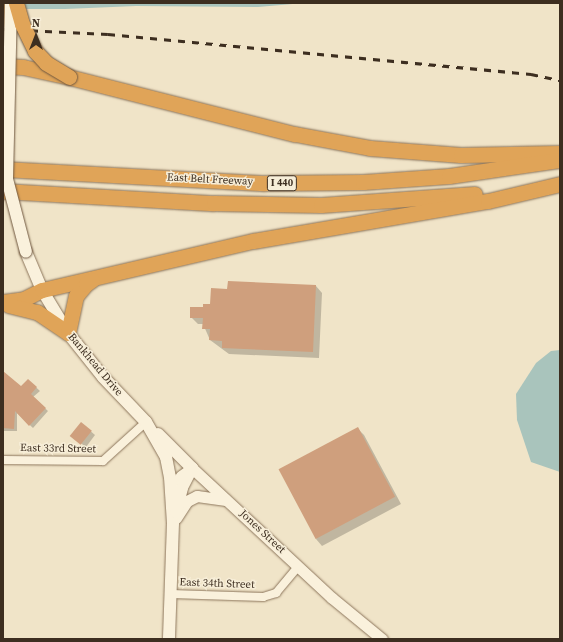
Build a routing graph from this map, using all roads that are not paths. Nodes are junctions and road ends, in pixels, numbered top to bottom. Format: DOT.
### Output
graph roads {
  1 [pos="7,3"];
  2 [pos="12,3"];
  3 [pos="16,3"];
  4 [pos="3,18"];
  5 [pos="6,66"];
  6 [pos="69,77"];
  7 [pos="560,153"];
  8 [pos="560,160"];
  9 [pos="4,180"];
  10 [pos="560,184"];
  11 [pos="101,276"];
  12 [pos="42,290"];
  13 [pos="3,304"];
  14 [pos="68,334"];
  15 [pos="146,422"];
  16 [pos="3,460"];
  17 [pos="192,468"];
  18 [pos="171,491"];
  19 [pos="227,500"];
  20 [pos="173,523"];
  21 [pos="298,566"];
  22 [pos="171,594"];
  23 [pos="168,639"];
  24 [pos="382,639"];
  1 -- 4 [label="highway"];
  2 -- 5 [label="main road, Bankhead Drive, bridge"];
  3 -- 6 [label="highway, bridge"];
  5 -- 6 [label="highway, bridge"];
  5 -- 9 [label="main road, Bankhead Drive, bridge"];
  6 -- 7 [label="highway"];
  8 -- 9 [label="highway, East Belt Freeway / I 440"];
  9 -- 10 [label="highway, East Belt Freeway / I 440"];
  9 -- 12 [label="main road, Bankhead Drive, bridge"];
  10 -- 11 [label="highway"];
  11 -- 12 [label="highway"];
  11 -- 14 [label="highway"];
  12 -- 13 [label="highway"];
  12 -- 14 [label="main road, Bankhead Drive"];
  13 -- 14 [label="highway"];
  14 -- 15 [label="main road, Bankhead Drive"];
  15 -- 16 [label="street, East 33rd Street"];
  15 -- 17 [label="main road, Jones Street"];
  15 -- 18 [label="main road, Bankhead Drive"];
  17 -- 18 [label="street"];
  17 -- 19 [label="street, Jones Street"];
  17 -- 20 [label="main road, Bankhead Drive"];
  18 -- 20 [label="main road, Bankhead Drive"];
  19 -- 20 [label="street"];
  19 -- 21 [label="street, Jones Street"];
  20 -- 22 [label="main road, Bankhead Drive"];
  21 -- 22 [label="street, East 34th Street"];
  21 -- 24 [label="street, Jones Street"];
  22 -- 23 [label="main road, Bankhead Drive"];
}
